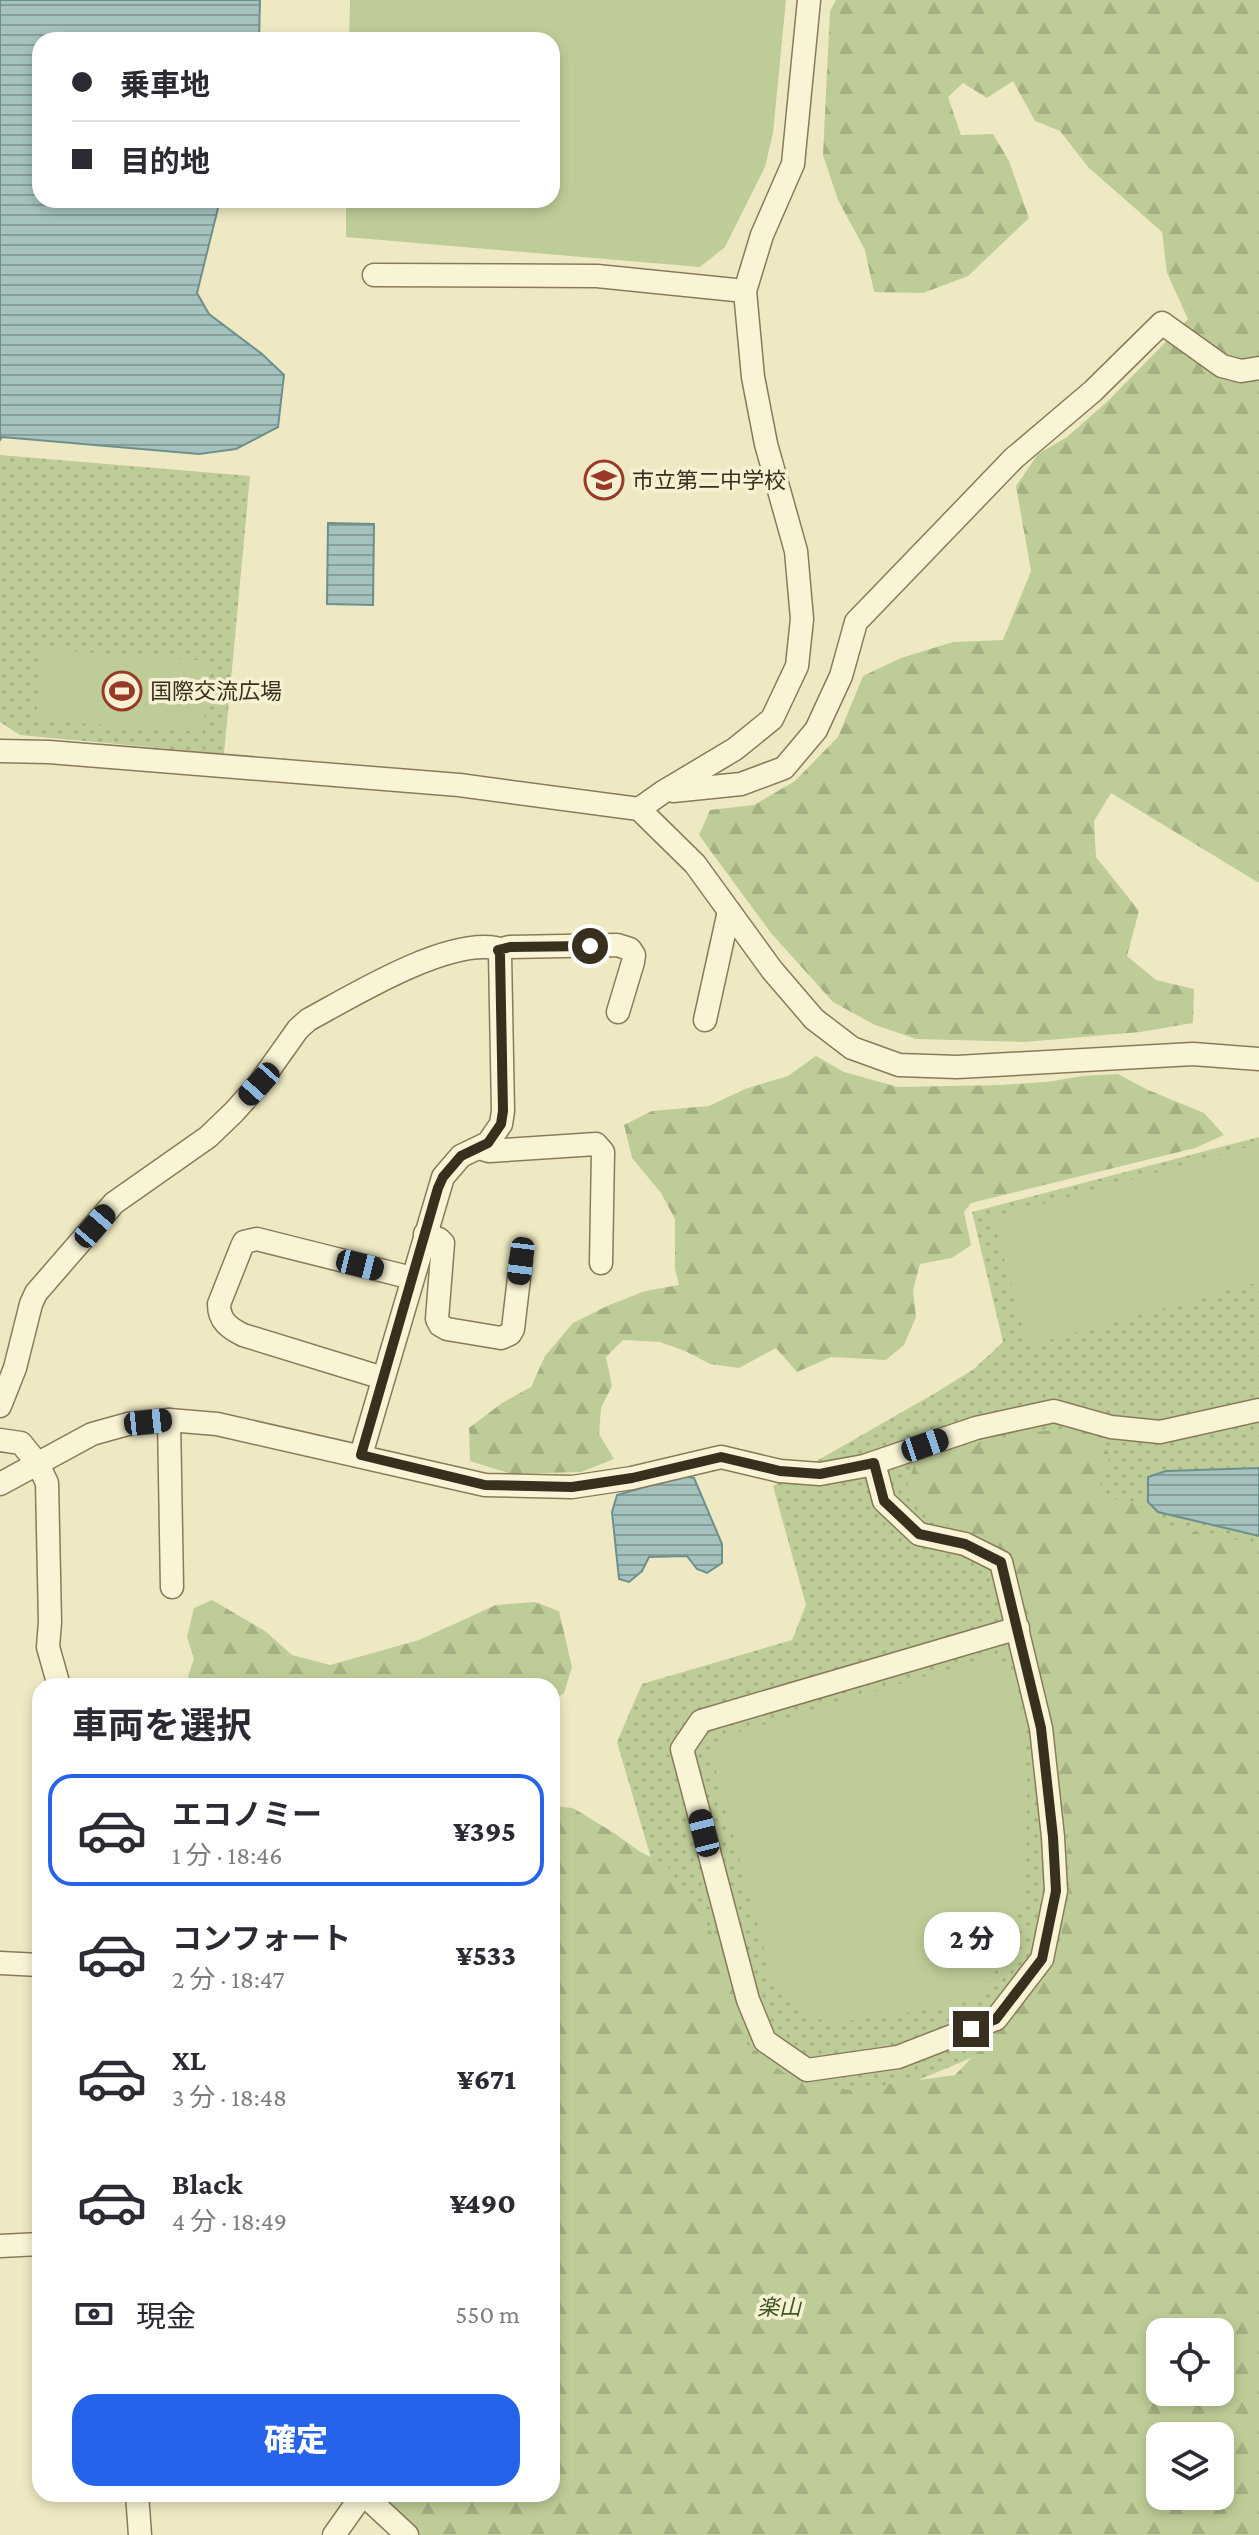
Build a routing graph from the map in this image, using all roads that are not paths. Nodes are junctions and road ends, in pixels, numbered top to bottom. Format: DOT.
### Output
graph roads {
  1 [pos="809,0"];
  2 [pos="374,275"];
  3 [pos="745,291"];
  4 [pos="1259,368"];
  5 [pos="0,751"];
  6 [pos="663,792"];
  7 [pos="639,809"];
  8 [pos="729,911"];
  9 [pos="498,950"];
  10 [pos="618,1012"];
  11 [pos="705,1020"];
  12 [pos="1259,1059"];
  13 [pos="479,1148"];
  14 [pos="425,1234"];
  15 [pos="521,1261"];
  16 [pos="601,1263"];
  17 [pos="412,1278"];
  18 [pos="383,1378"];
  19 [pos="0,1406"];
  20 [pos="1259,1410"];
  21 [pos="169,1420"];
  22 [pos="0,1440"];
  23 [pos="361,1455"];
  24 [pos="874,1463"];
  25 [pos="38,1464"];
  26 [pos="0,1484"];
  27 [pos="172,1587"];
  28 [pos="1018,1628"];
  29 [pos="57,1678"];
  30 [pos="0,1963"];
  31 [pos="32,1965"];
  32 [pos="32,2244"];
  33 [pos="0,2246"];
  34 [pos="138,2502"];
  35 [pos="357,2502"];
  36 [pos="372,2502"];
  37 [pos="140,2535"];
  38 [pos="334,2535"];
  39 [pos="407,2535"];
  1 -- 3 [label="street"];
  2 -- 3 [label="street"];
  3 -- 6 [label="street"];
  4 -- 6 [label="street"];
  5 -- 7 [label="street"];
  6 -- 7 [label="street"];
  7 -- 8 [label="street"];
  8 -- 11 [label="street"];
  8 -- 12 [label="street"];
  9 -- 10 [label="street"];
  9 -- 13 [label="street"];
  9 -- 19 [label="street"];
  13 -- 14 [label="street"];
  13 -- 16 [label="street"];
  14 -- 15 [label="street"];
  14 -- 17 [label="street"];
  17 -- 18 [label="street"];
  17 -- 18 [label="street"];
  18 -- 23 [label="street"];
  20 -- 24 [label="street"];
  21 -- 23 [label="street"];
  21 -- 25 [label="street"];
  21 -- 27 [label="street"];
  22 -- 25 [label="street"];
  23 -- 24 [label="street"];
  24 -- 28 [label="street"];
  25 -- 26 [label="street"];
  25 -- 29 [label="street"];
  28 -- 28 [label="street"];
  30 -- 31 [label="street"];
  32 -- 33 [label="street"];
  34 -- 37 [label="street"];
  35 -- 38 [label="street"];
  36 -- 39 [label="street"];
}
